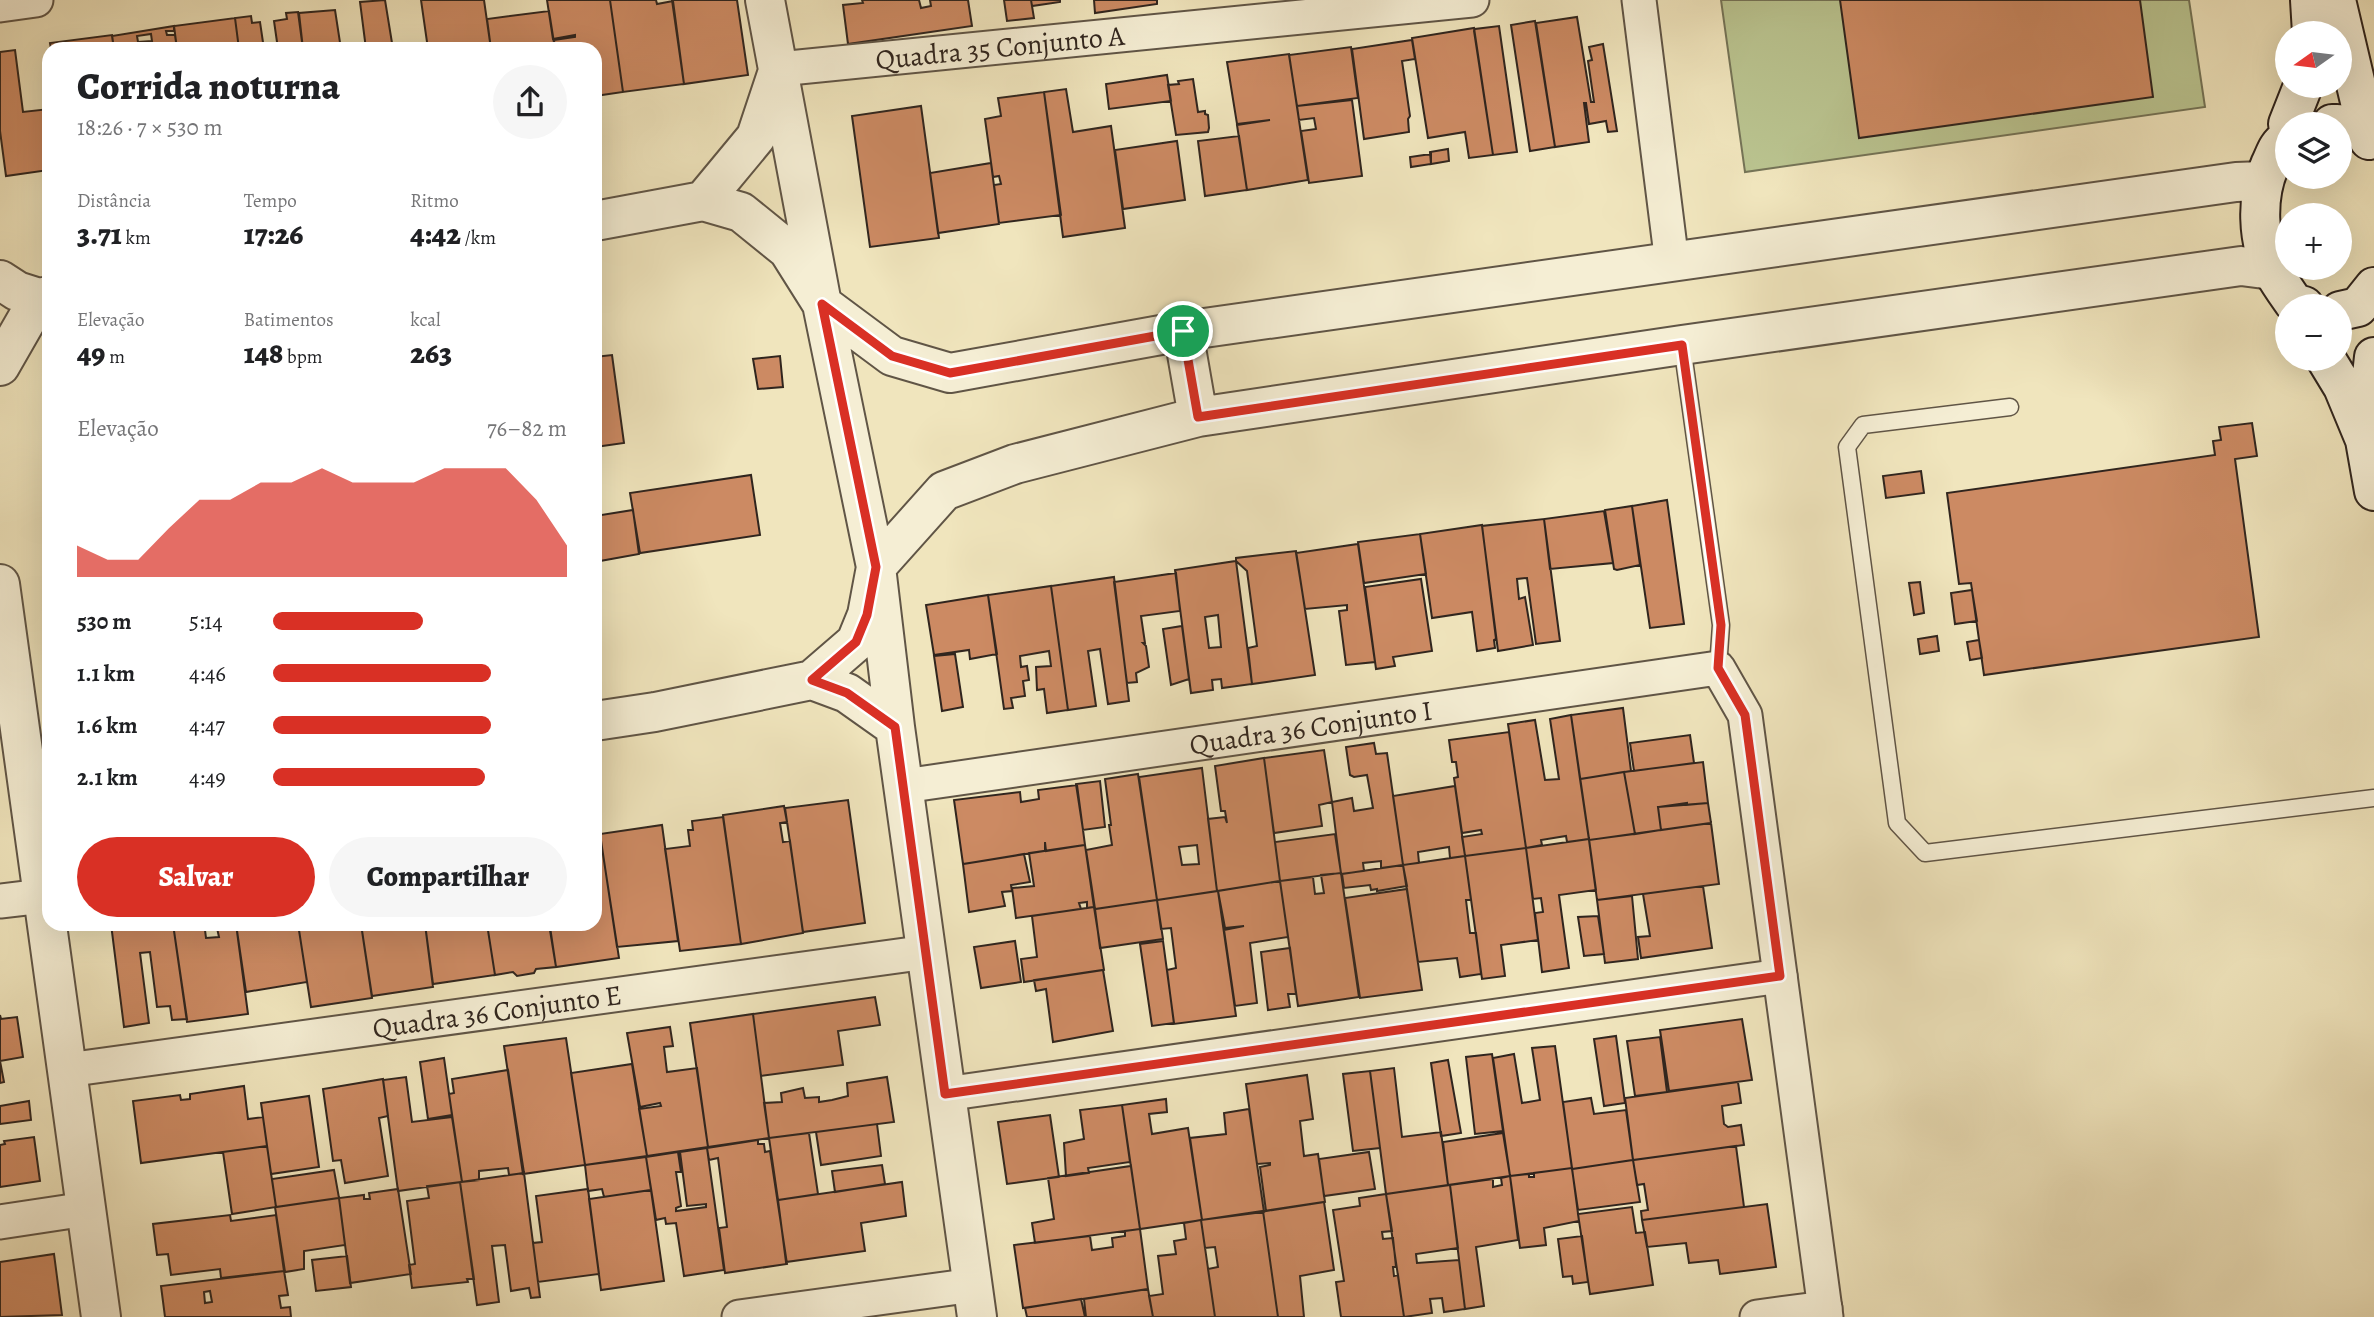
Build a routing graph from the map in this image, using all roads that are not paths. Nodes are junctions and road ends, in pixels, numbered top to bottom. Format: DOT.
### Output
graph roads {
  1 [pos="36,0"];
  2 [pos="765,0"];
  3 [pos="1472,0"];
  4 [pos="1639,0"];
  5 [pos="2310,0"];
  6 [pos="2336,0"];
  7 [pos="0,5"];
  8 [pos="2311,21"];
  9 [pos="779,69"];
  10 [pos="2348,112"];
  11 [pos="2275,155"];
  12 [pos="2263,181"];
  13 [pos="703,201"];
  14 [pos="602,220"];
  15 [pos="1672,263"];
  16 [pos="2272,270"];
  17 [pos="0,280"];
  18 [pos="2374,287"];
  19 [pos="2290,294"];
  20 [pos="42,297"];
  21 [pos="42,300"];
  22 [pos="822,304"];
  23 [pos="2352,308"];
  24 [pos="1183,331"];
  25 [pos="1682,345"];
  26 [pos="2374,357"];
  27 [pos="0,366"];
  28 [pos="2333,371"];
  29 [pos="2010,407"];
  30 [pos="1198,417"];
  31 [pos="2365,440"];
  32 [pos="2374,491"];
  33 [pos="876,567"];
  34 [pos="0,584"];
  35 [pos="1718,668"];
  36 [pos="812,680"];
  37 [pos="8,690"];
  38 [pos="602,720"];
  39 [pos="42,723"];
  40 [pos="895,727"];
  41 [pos="904,786"];
  42 [pos="2374,798"];
  43 [pos="42,859"];
  44 [pos="42,870"];
  45 [pos="0,901"];
  46 [pos="51,931"];
  47 [pos="927,952"];
  48 [pos="1780,976"];
  49 [pos="67,1070"];
  50 [pos="945,1094"];
  51 [pos="86,1209"];
  52 [pos="0,1222"];
  53 [pos="975,1301"];
  54 [pos="1825,1312"];
  55 [pos="101,1317"];
  56 [pos="739,1317"];
  57 [pos="1757,1317"];
  1 -- 7 [label="street"];
  2 -- 9 [label="street"];
  3 -- 9 [label="street, Quadra 35 Conjunto A"];
  4 -- 15 [label="street"];
  5 -- 8 [label="street"];
  6 -- 10 [label="street"];
  9 -- 13 [label="street"];
  9 -- 22 [label="street"];
  11 -- 12 [label="street"];
  12 -- 15 [label="street"];
  12 -- 16 [label="street"];
  13 -- 14 [label="street"];
  13 -- 22 [label="street"];
  15 -- 24 [label="street"];
  16 -- 19 [label="street"];
  16 -- 25 [label="street"];
  17 -- 20 [label="street"];
  18 -- 23 [label="street"];
  21 -- 27 [label="street"];
  22 -- 24 [label="street"];
  22 -- 33 [label="street"];
  24 -- 30 [label="street"];
  25 -- 30 [label="street"];
  25 -- 35 [label="lane"];
  26 -- 31 [label="street"];
  28 -- 31 [label="street"];
  29 -- 42 [label="lane"];
  30 -- 33 [label="street"];
  31 -- 32 [label="street"];
  33 -- 36 [label="street"];
  33 -- 40 [label="street"];
  34 -- 37 [label="street"];
  35 -- 41 [label="street, Quadra 36 Conjunto I"];
  35 -- 48 [label="street"];
  36 -- 38 [label="street"];
  36 -- 40 [label="street"];
  37 -- 39 [label="street"];
  37 -- 43 [label="street"];
  40 -- 41 [label="street"];
  41 -- 47 [label="street"];
  44 -- 45 [label="street"];
  46 -- 49 [label="street"];
  47 -- 49 [label="street, Quadra 36 Conjunto E"];
  47 -- 50 [label="street"];
  48 -- 50 [label="street"];
  48 -- 54 [label="street"];
  49 -- 51 [label="street"];
  50 -- 53 [label="street"];
  51 -- 52 [label="street"];
  51 -- 55 [label="street"];
  53 -- 56 [label="street"];
  54 -- 57 [label="street"];
}
